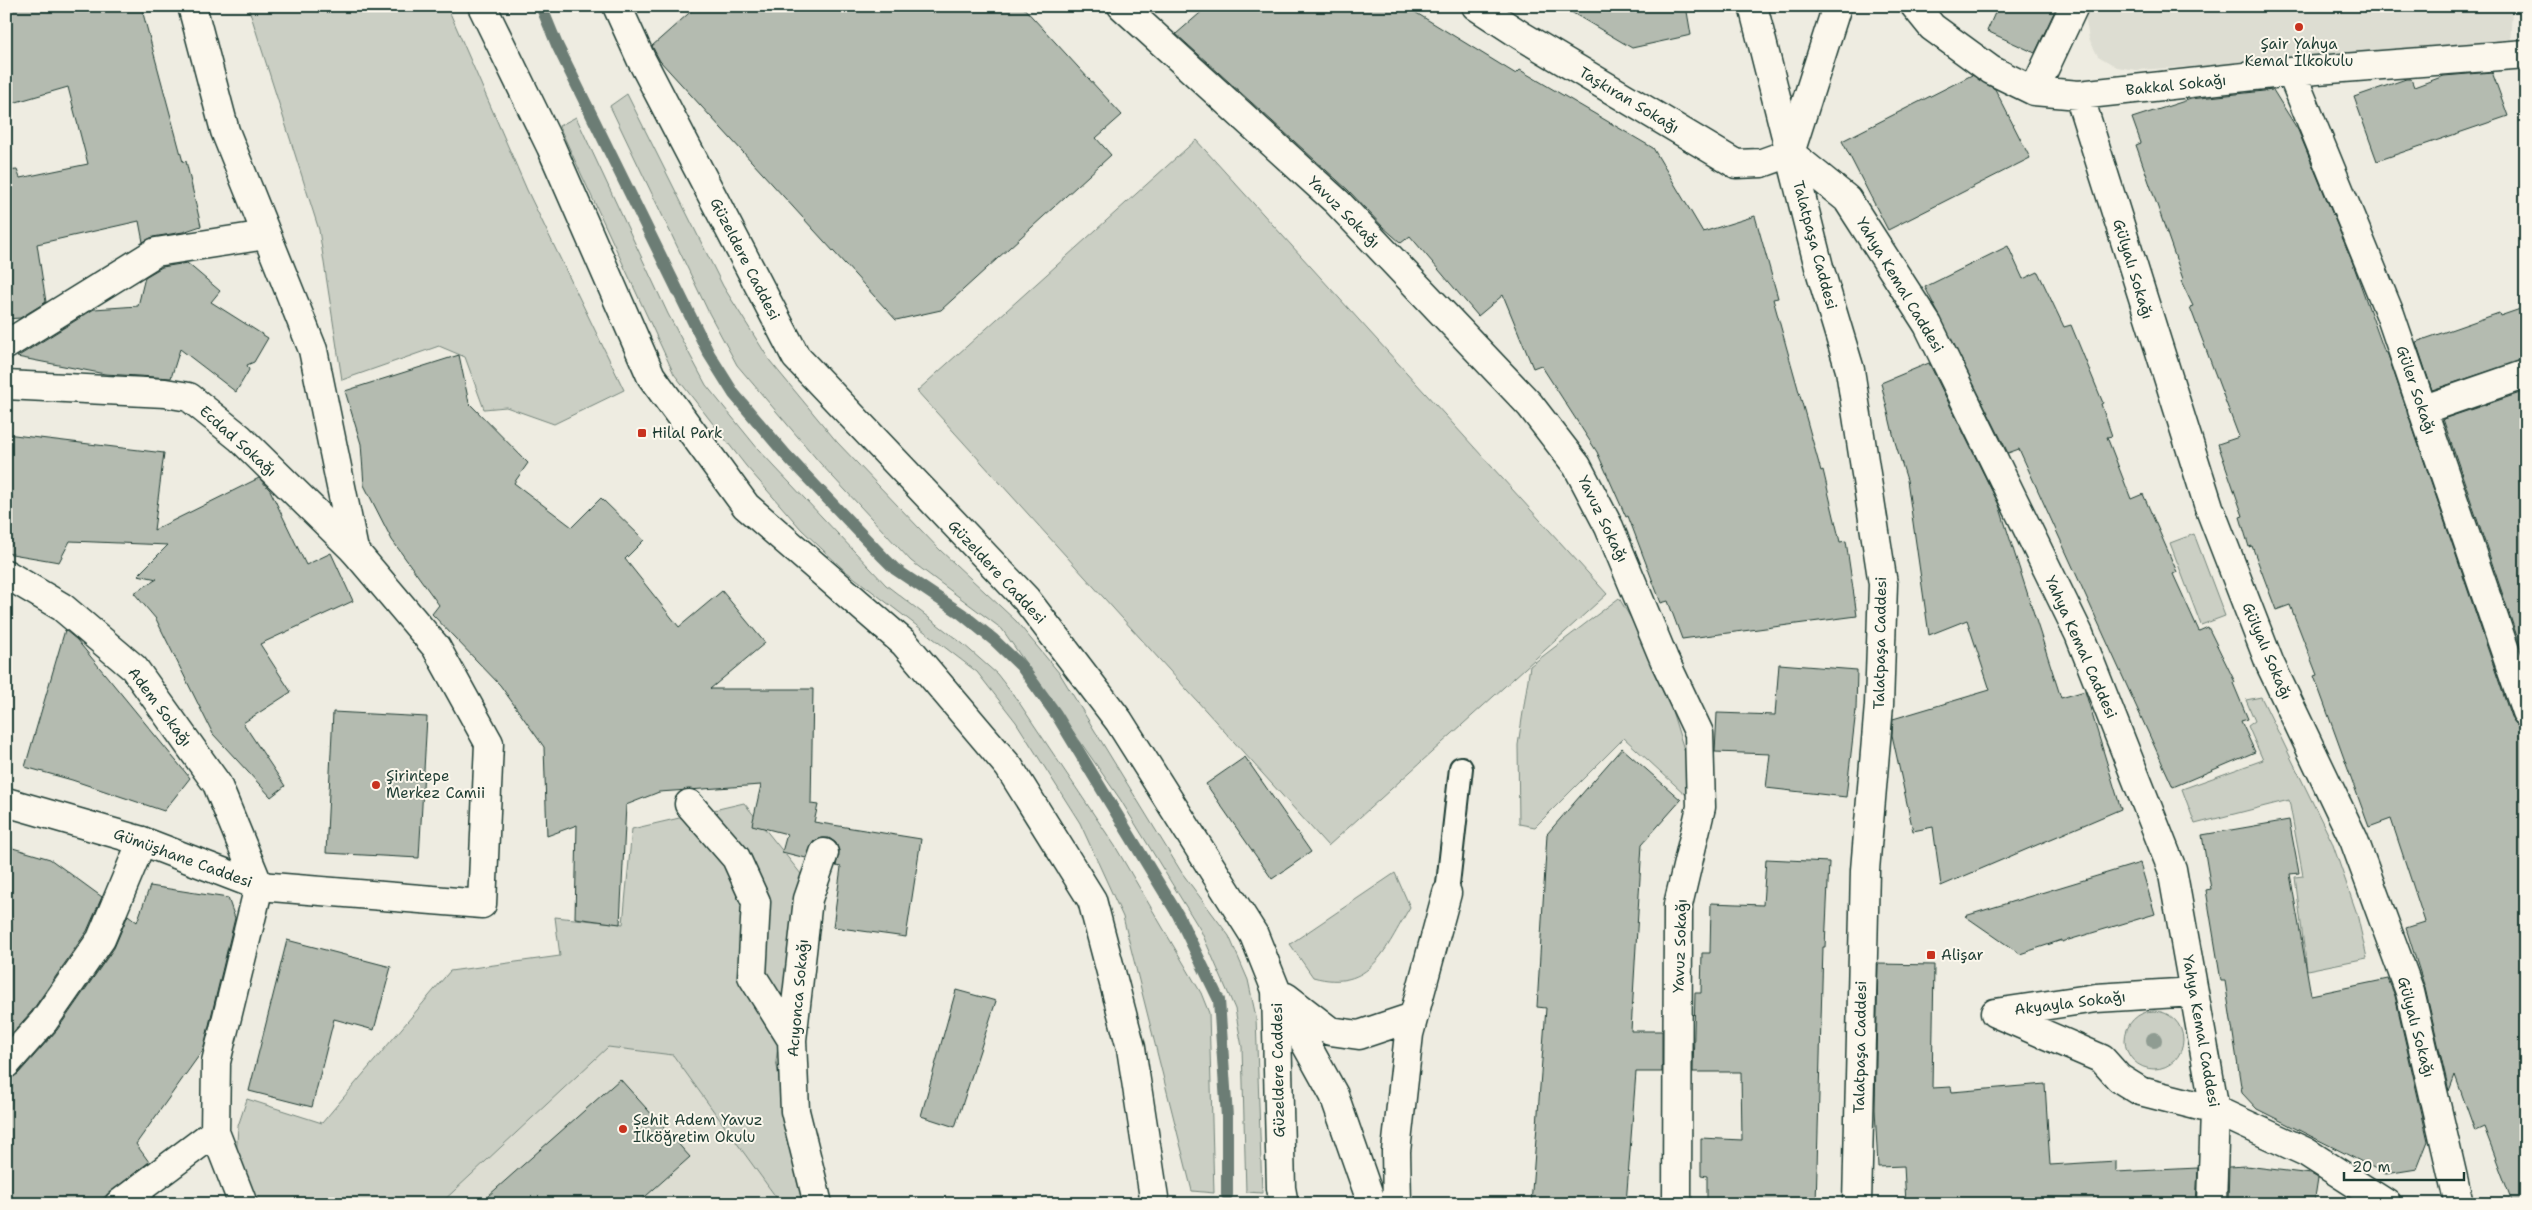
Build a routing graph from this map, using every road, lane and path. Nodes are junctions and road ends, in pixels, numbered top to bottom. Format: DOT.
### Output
graph roads {
  1 [pos="192,6"];
  2 [pos="482,6"];
  3 [pos="1122,6"];
  4 [pos="1476,6"];
  5 [pos="1753,6"];
  6 [pos="1837,6"];
  7 [pos="1915,6"];
  8 [pos="2074,6"];
  9 [pos="620,7"];
  10 [pos="2525,56"];
  11 [pos="2291,72"];
  12 [pos="2034,91"];
  13 [pos="2079,95"];
  14 [pos="1790,153"];
  15 [pos="266,235"];
  16 [pos="6,345"];
  17 [pos="2526,374"];
  18 [pos="6,385"];
  19 [pos="2422,410"];
  20 [pos="354,550"];
  21 [pos="6,574"];
  22 [pos="2526,712"];
  23 [pos="1461,768"];
  24 [pos="6,802"];
  25 [pos="689,804"];
  26 [pos="142,841"];
  27 [pos="824,853"];
  28 [pos="259,886"];
  29 [pos="1447,893"];
  30 [pos="482,904"];
  31 [pos="1276,990"];
  32 [pos="2194,992"];
  33 [pos="1413,1016"];
  34 [pos="792,1040"];
  35 [pos="6,1064"];
  36 [pos="2215,1110"];
  37 [pos="215,1132"];
  38 [pos="119,1204"];
  39 [pos="243,1204"];
  40 [pos="818,1204"];
  41 [pos="1155,1204"];
  42 [pos="1284,1204"];
  43 [pos="1372,1204"];
  44 [pos="1397,1204"];
  45 [pos="1677,1204"];
  46 [pos="1856,1204"];
  47 [pos="2212,1204"];
  48 [pos="2387,1204"];
  49 [pos="2459,1204"];
  1 -- 15 [label="street"];
  2 -- 41 [label="street"];
  3 -- 45 [label="street, Yavuz Sokağı"];
  4 -- 14 [label="street, Taşkıran Sokağı"];
  5 -- 14 [label="street, Talatpaşa Caddesi"];
  6 -- 14 [label="street"];
  7 -- 12 [label="street, Bakkal Sokağı"];
  8 -- 12 [label="street"];
  9 -- 31 [label="street, Güzeldere Caddesi"];
  10 -- 11 [label="street, Bakkal Sokağı"];
  11 -- 13 [label="street, Bakkal Sokağı"];
  11 -- 19 [label="street, Güler Sokağı"];
  12 -- 13 [label="street, Bakkal Sokağı"];
  13 -- 49 [label="street, Gülyalı Sokağı"];
  14 -- 32 [label="street, Yahya Kemal Caddesi"];
  14 -- 46 [label="street, Talatpaşa Caddesi"];
  15 -- 16 [label="street"];
  15 -- 20 [label="street"];
  17 -- 19 [label="street"];
  18 -- 20 [label="street, Ecdad Sokağı"];
  19 -- 22 [label="street, Güler Sokağı"];
  20 -- 30 [label="street, Ecdad Sokağı"];
  21 -- 28 [label="street, Adem Sokağı"];
  23 -- 29 [label="lane"];
  24 -- 26 [label="street, Gümüşhane Caddesi"];
  25 -- 34 [label="street"];
  26 -- 28 [label="street, Gümüşhane Caddesi"];
  26 -- 35 [label="street"];
  27 -- 34 [label="street, Acıyonca Sokağı"];
  28 -- 30 [label="street, Gümüşhane Caddesi"];
  28 -- 37 [label="street"];
  29 -- 33 [label="street"];
  31 -- 33 [label="street"];
  31 -- 42 [label="street, Güzeldere Caddesi"];
  31 -- 43 [label="street"];
  32 -- 36 [label="street, Yahya Kemal Caddesi"];
  32 -- 36 [label="street, Akyayla Sokağı"];
  33 -- 44 [label="street"];
  34 -- 40 [label="street, Acıyonca Sokağı"];
  36 -- 47 [label="street, Yahya Kemal Caddesi"];
  36 -- 48 [label="street, Akyayla Sokağı"];
  37 -- 38 [label="street"];
  37 -- 39 [label="street"];
}
